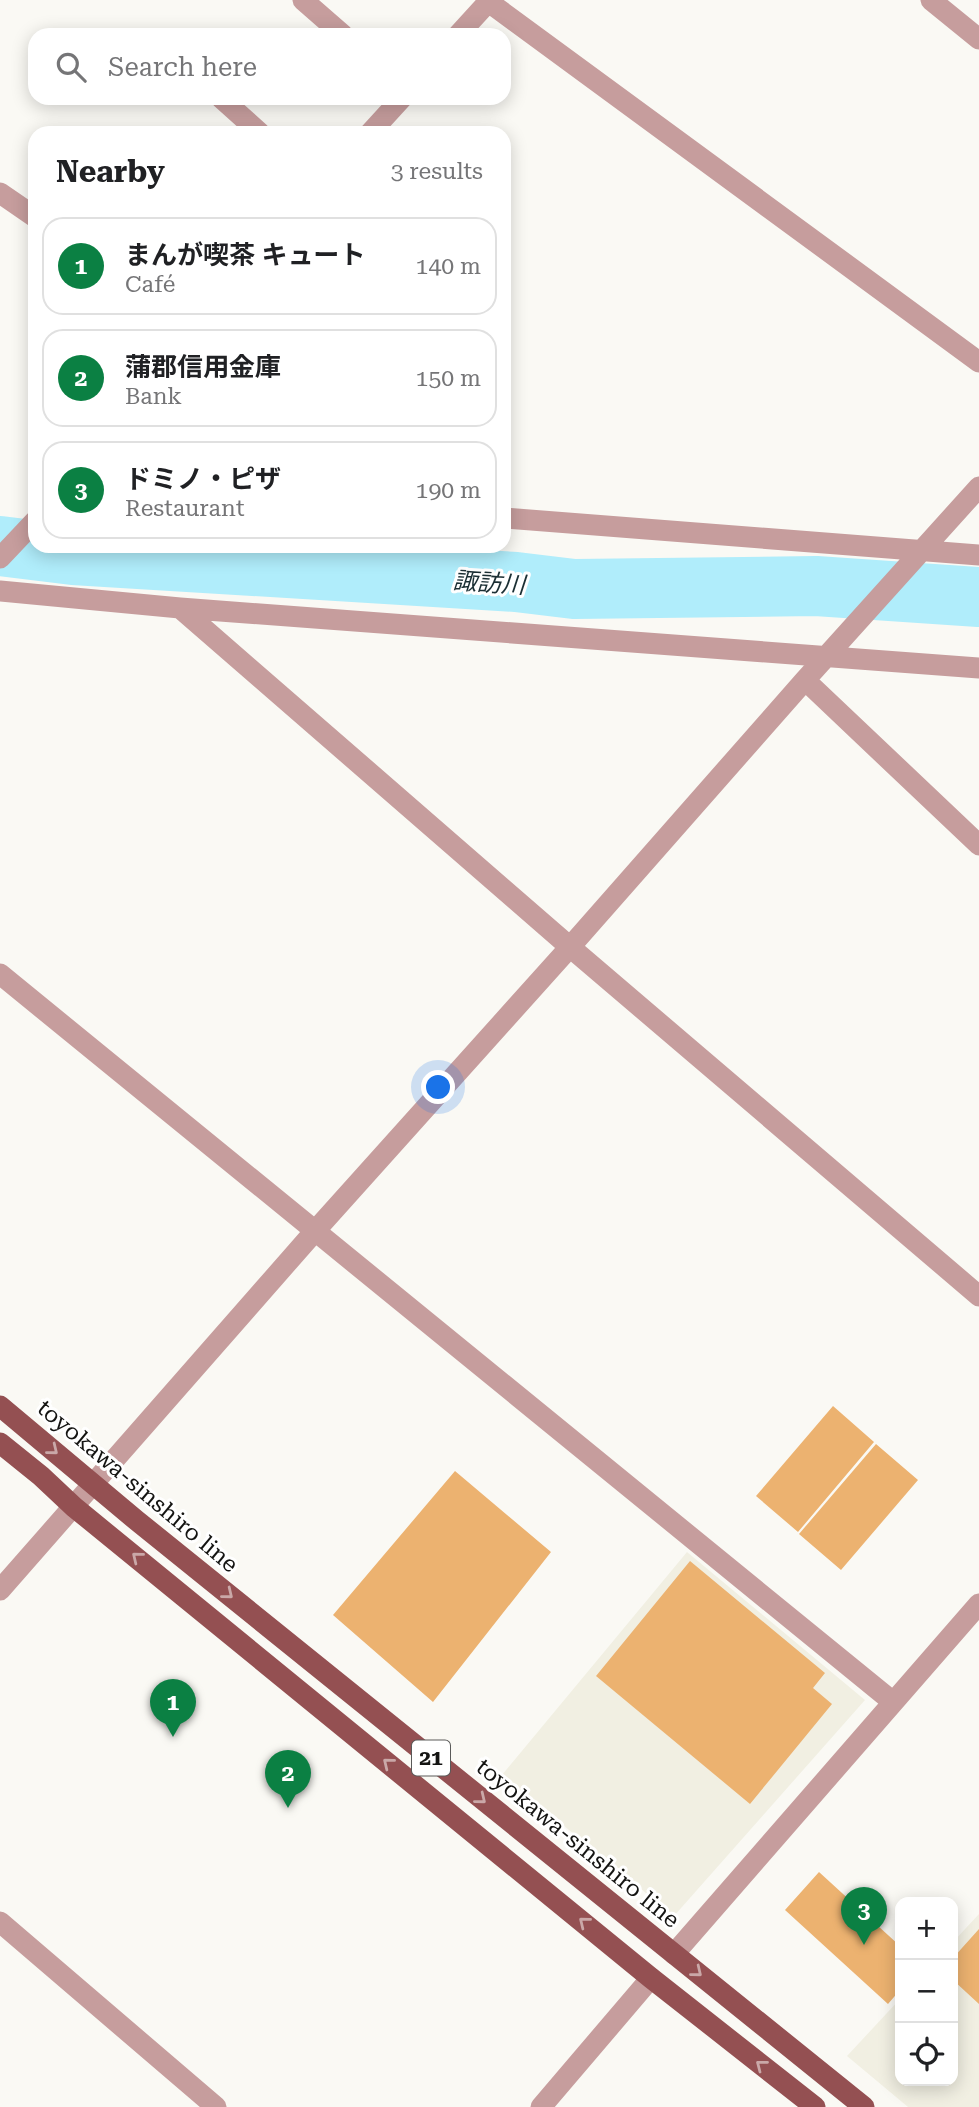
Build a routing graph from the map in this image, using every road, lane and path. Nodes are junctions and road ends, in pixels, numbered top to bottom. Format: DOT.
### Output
graph roads {
  1 [pos="303,0"];
  2 [pos="931,0"];
  3 [pos="488,1"];
  4 [pos="335,28"];
  5 [pos="464,28"];
  6 [pos="979,39"];
  7 [pos="229,105"];
  8 [pos="396,105"];
  9 [pos="252,126"];
  10 [pos="376,126"];
  11 [pos="0,193"];
  12 [pos="28,212"];
  13 [pos="979,362"];
  14 [pos="979,487"];
  15 [pos="511,519"];
  16 [pos="28,528"];
  17 [pos="922,551"];
  18 [pos="979,555"];
  19 [pos="0,558"];
  20 [pos="0,591"];
  21 [pos="180,608"];
  22 [pos="825,657"];
  23 [pos="979,668"];
  24 [pos="805,680"];
  25 [pos="979,845"];
  26 [pos="570,947"];
  27 [pos="0,974"];
  28 [pos="315,1231"];
  29 [pos="979,1296"];
  30 [pos="0,1406"];
  31 [pos="0,1443"];
  32 [pos="94,1483"];
  33 [pos="74,1507"];
  34 [pos="0,1590"];
  35 [pos="979,1605"];
  36 [pos="892,1702"];
  37 [pos="0,1922"];
  38 [pos="674,1954"];
  39 [pos="652,1978"];
  40 [pos="216,2107"];
  41 [pos="541,2107"];
  42 [pos="814,2107"];
  43 [pos="864,2107"];
  1 -- 4 [label="street"];
  2 -- 6 [label="street"];
  3 -- 5 [label="street"];
  3 -- 13 [label="street"];
  7 -- 9 [label="street"];
  8 -- 10 [label="street"];
  11 -- 12 [label="street"];
  14 -- 17 [label="street"];
  15 -- 17 [label="street"];
  16 -- 19 [label="street"];
  17 -- 18 [label="street"];
  17 -- 22 [label="street"];
  20 -- 21 [label="street"];
  21 -- 22 [label="street"];
  21 -- 26 [label="street"];
  22 -- 23 [label="street"];
  22 -- 24 [label="street"];
  24 -- 25 [label="street"];
  24 -- 26 [label="street"];
  26 -- 28 [label="street"];
  26 -- 29 [label="street"];
  27 -- 28 [label="street"];
  28 -- 32 [label="street"];
  28 -- 36 [label="street"];
  30 -- 32 [label="main road, toyokawa-sinshiro line / 21, one-way"];
  31 -- 33 [label="main road, 21"];
  32 -- 33 [label="street"];
  32 -- 38 [label="main road, toyokawa-sinshiro line / 21, one-way"];
  33 -- 34 [label="street"];
  39 -- 33 [label="main road, 21, one-way"];
  35 -- 36 [label="street"];
  36 -- 38 [label="street"];
  37 -- 40 [label="street"];
  38 -- 43 [label="main road, toyokawa-sinshiro line / 21, one-way"];
  39 -- 41 [label="street"];
  42 -- 39 [label="main road, 21, one-way"];
}
